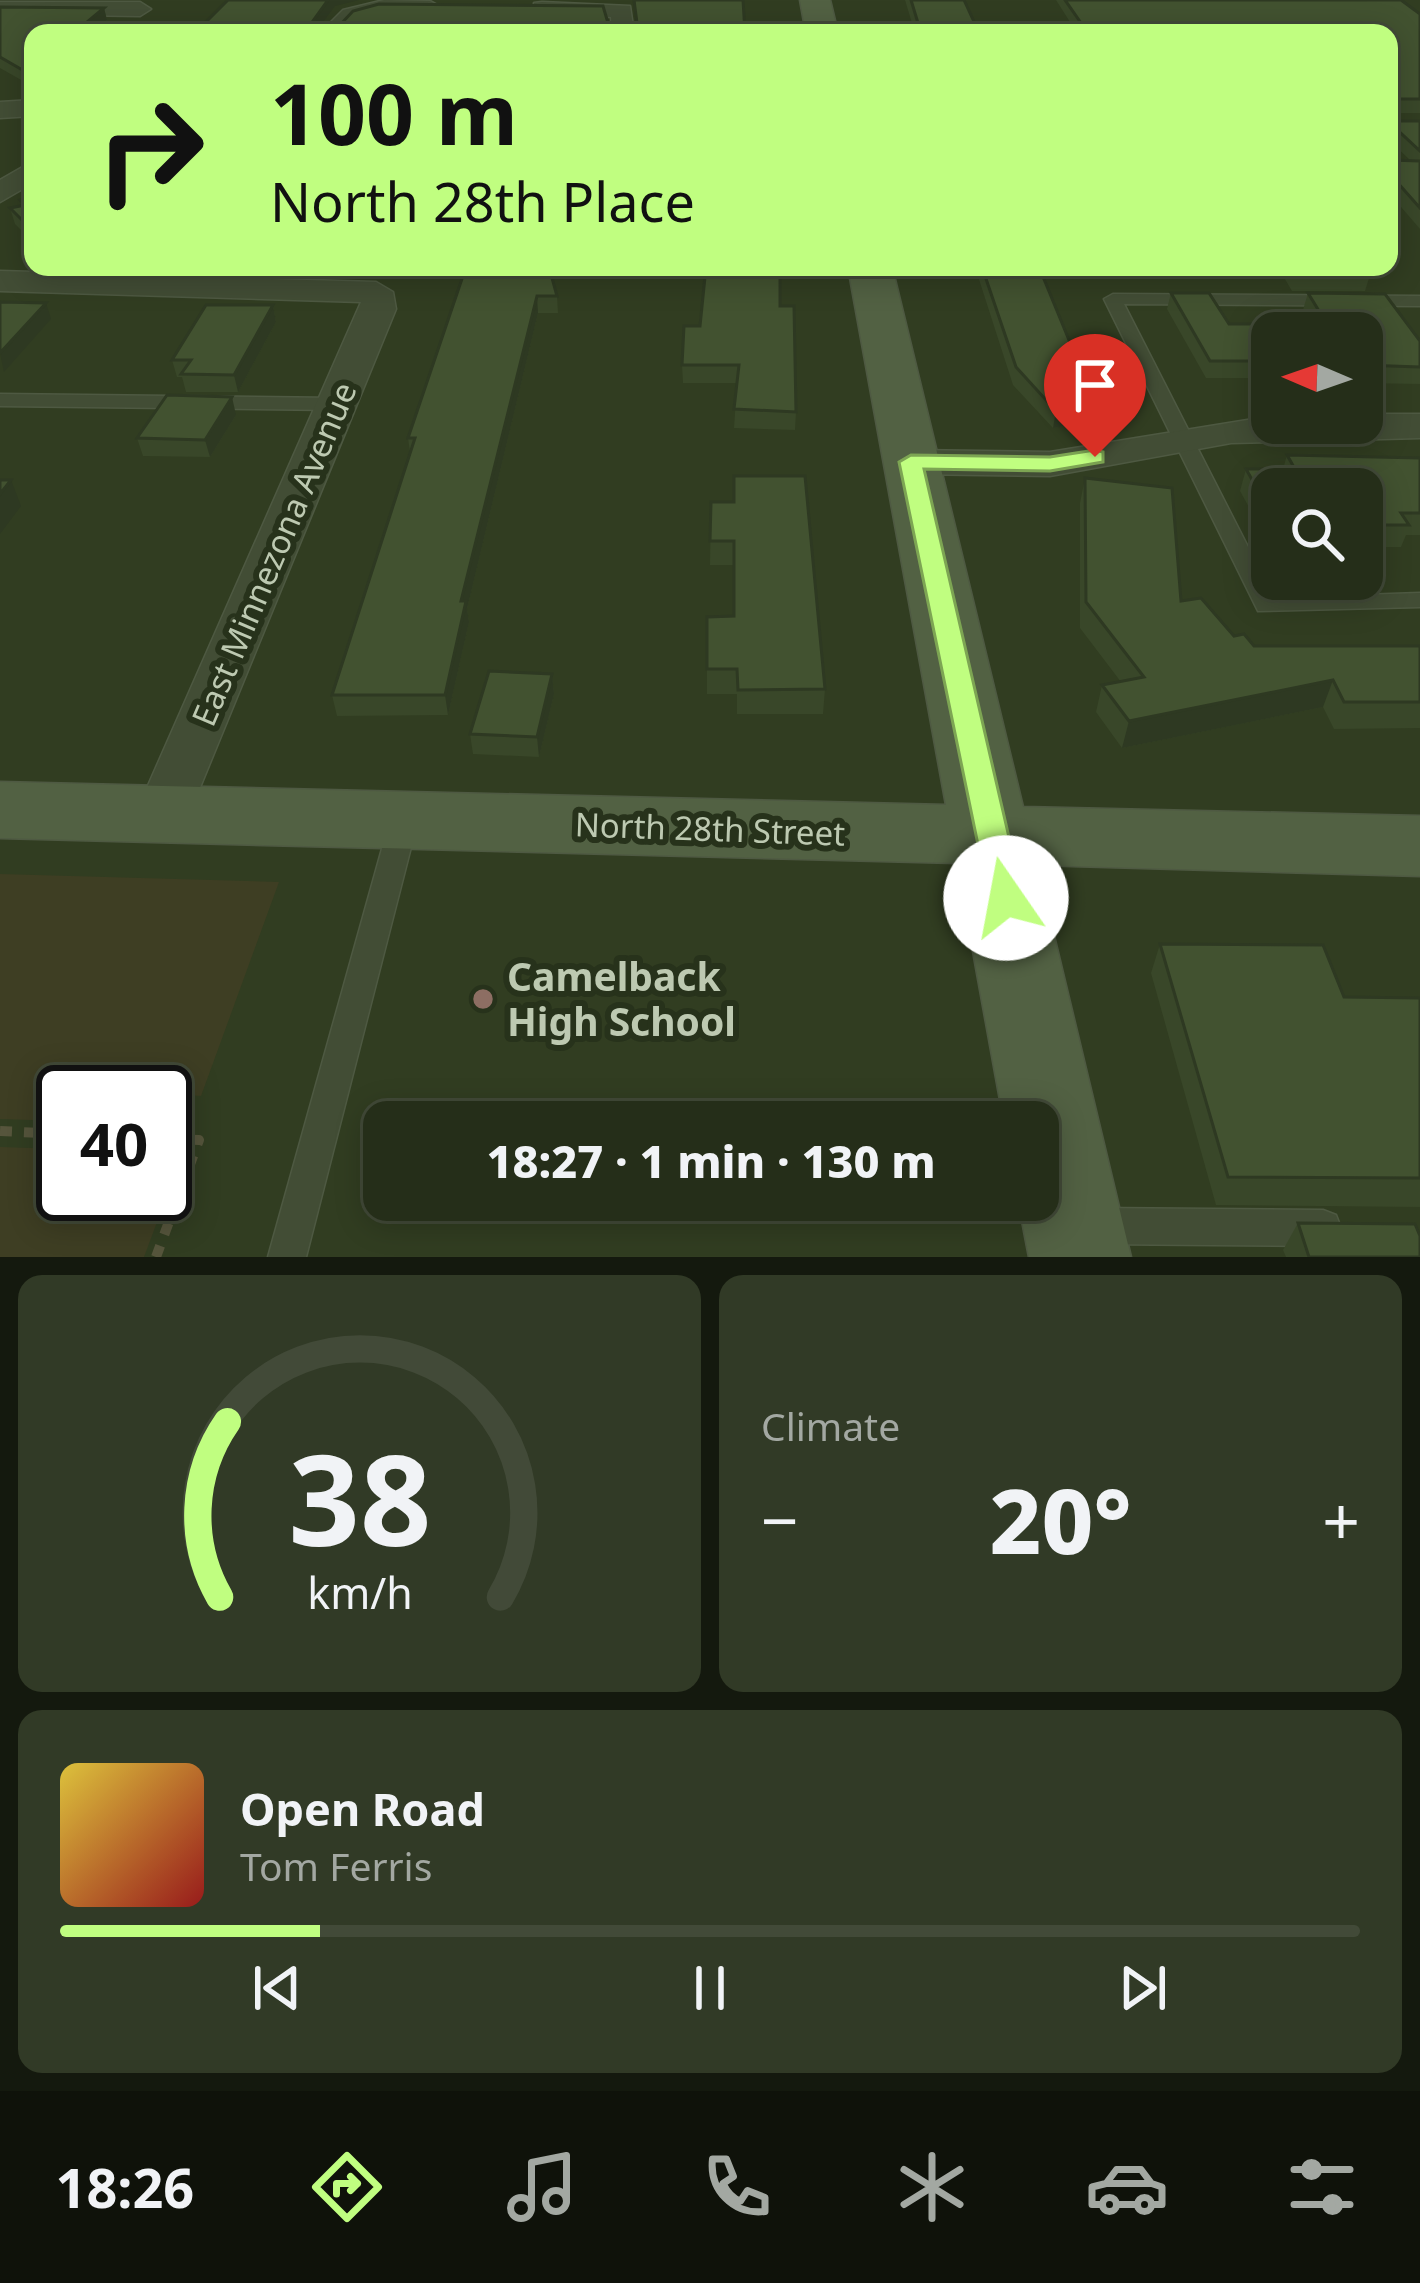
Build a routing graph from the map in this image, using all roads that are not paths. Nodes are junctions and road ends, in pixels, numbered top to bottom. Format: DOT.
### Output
graph roads {
  1 [pos="143,5"];
  2 [pos="447,7"];
  3 [pos="0,8"];
  4 [pos="514,8"];
  5 [pos="623,22"];
  6 [pos="338,24"];
  7 [pos="872,276"];
  8 [pos="0,281"];
  9 [pos="1420,301"];
  10 [pos="0,400"];
  11 [pos="338,404"];
  12 [pos="1420,426"];
  13 [pos="1184,443"];
  14 [pos="911,462"];
  15 [pos="1420,600"];
  16 [pos="0,810"];
  17 [pos="163,815"];
  18 [pos="404,820"];
  19 [pos="993,836"];
  20 [pos="1420,846"];
  21 [pos="1354,1228"];
  22 [pos="1077,1242"];
  23 [pos="287,1257"];
  1 -- 3 [label="street"];
  2 -- 6 [label="street"];
  4 -- 5 [label="street"];
  7 -- 14 [label="street"];
  8 -- 11 [label="street, East Minnezona Avenue"];
  9 -- 13 [label="lane"];
  10 -- 11 [label="lane"];
  11 -- 17 [label="street, East Minnezona Avenue"];
  12 -- 13 [label="street"];
  13 -- 14 [label="street"];
  13 -- 15 [label="lane"];
  14 -- 19 [label="street"];
  16 -- 17 [label="street, North 28th Street"];
  17 -- 18 [label="street, North 28th Street"];
  18 -- 19 [label="street, North 28th Street"];
  18 -- 23 [label="lane"];
  19 -- 20 [label="street, North 28th Street"];
  19 -- 22 [label="street"];
  21 -- 22 [label="lane"];
}
